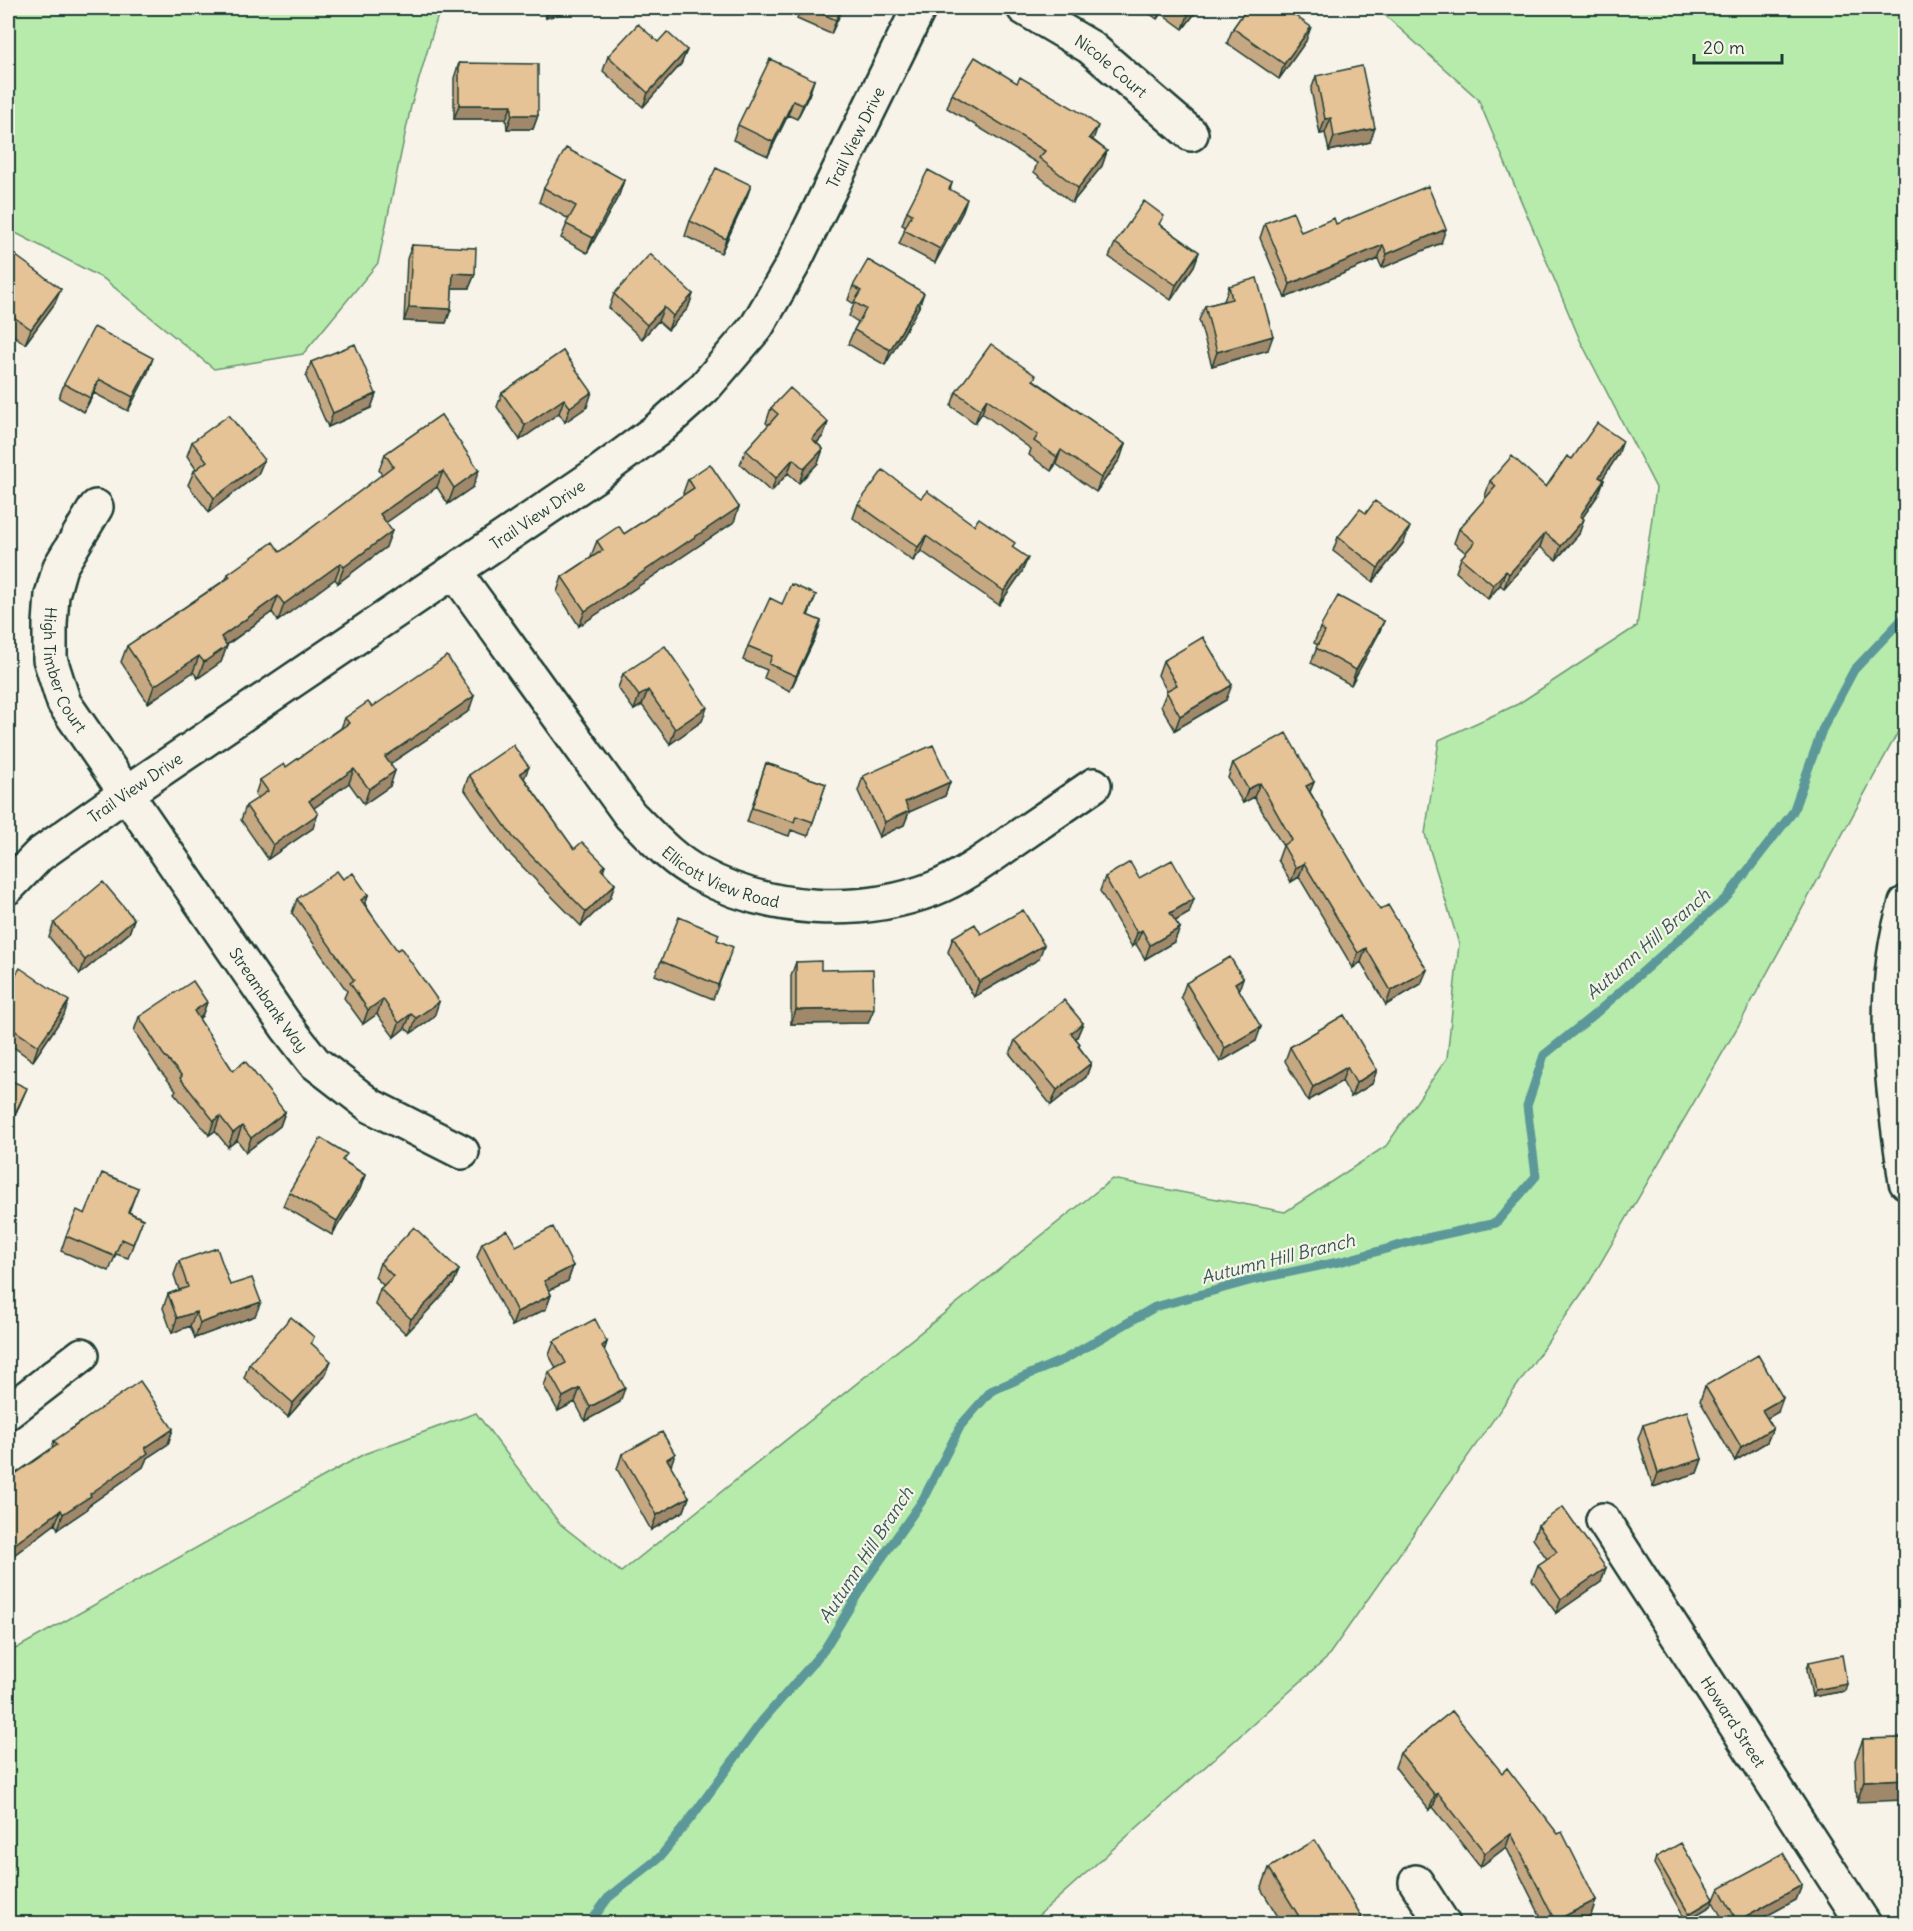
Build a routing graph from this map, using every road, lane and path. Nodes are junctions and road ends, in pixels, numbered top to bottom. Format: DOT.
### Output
graph roads {
  1 [pos="919,8"];
  2 [pos="1024,8"];
  3 [pos="1191,134"];
  4 [pos="96,507"];
  5 [pos="455,572"];
  6 [pos="1094,785"];
  7 [pos="125,794"];
  8 [pos="8,887"];
  9 [pos="1905,903"];
  10 [pos="1902,1117"];
  11 [pos="462,1152"];
  12 [pos="1905,1182"];
  13 [pos="82,1355"];
  14 [pos="8,1412"];
  15 [pos="1603,1520"];
  16 [pos="1416,1882"];
  17 [pos="1443,1923"];
  18 [pos="1864,1923"];
  1 -- 5 [label="street, Trail View Drive"];
  2 -- 3 [label="street, Nicole Court"];
  4 -- 7 [label="street, High Timber Court"];
  5 -- 6 [label="street, Ellicott View Road"];
  5 -- 7 [label="street, Trail View Drive"];
  7 -- 8 [label="street, Trail View Drive"];
  7 -- 11 [label="street, Streambank Way"];
  9 -- 10 [label="street"];
  10 -- 12 [label="street"];
  13 -- 14 [label="street"];
  15 -- 18 [label="street, Howard Street"];
  16 -- 17 [label="street"];
}
